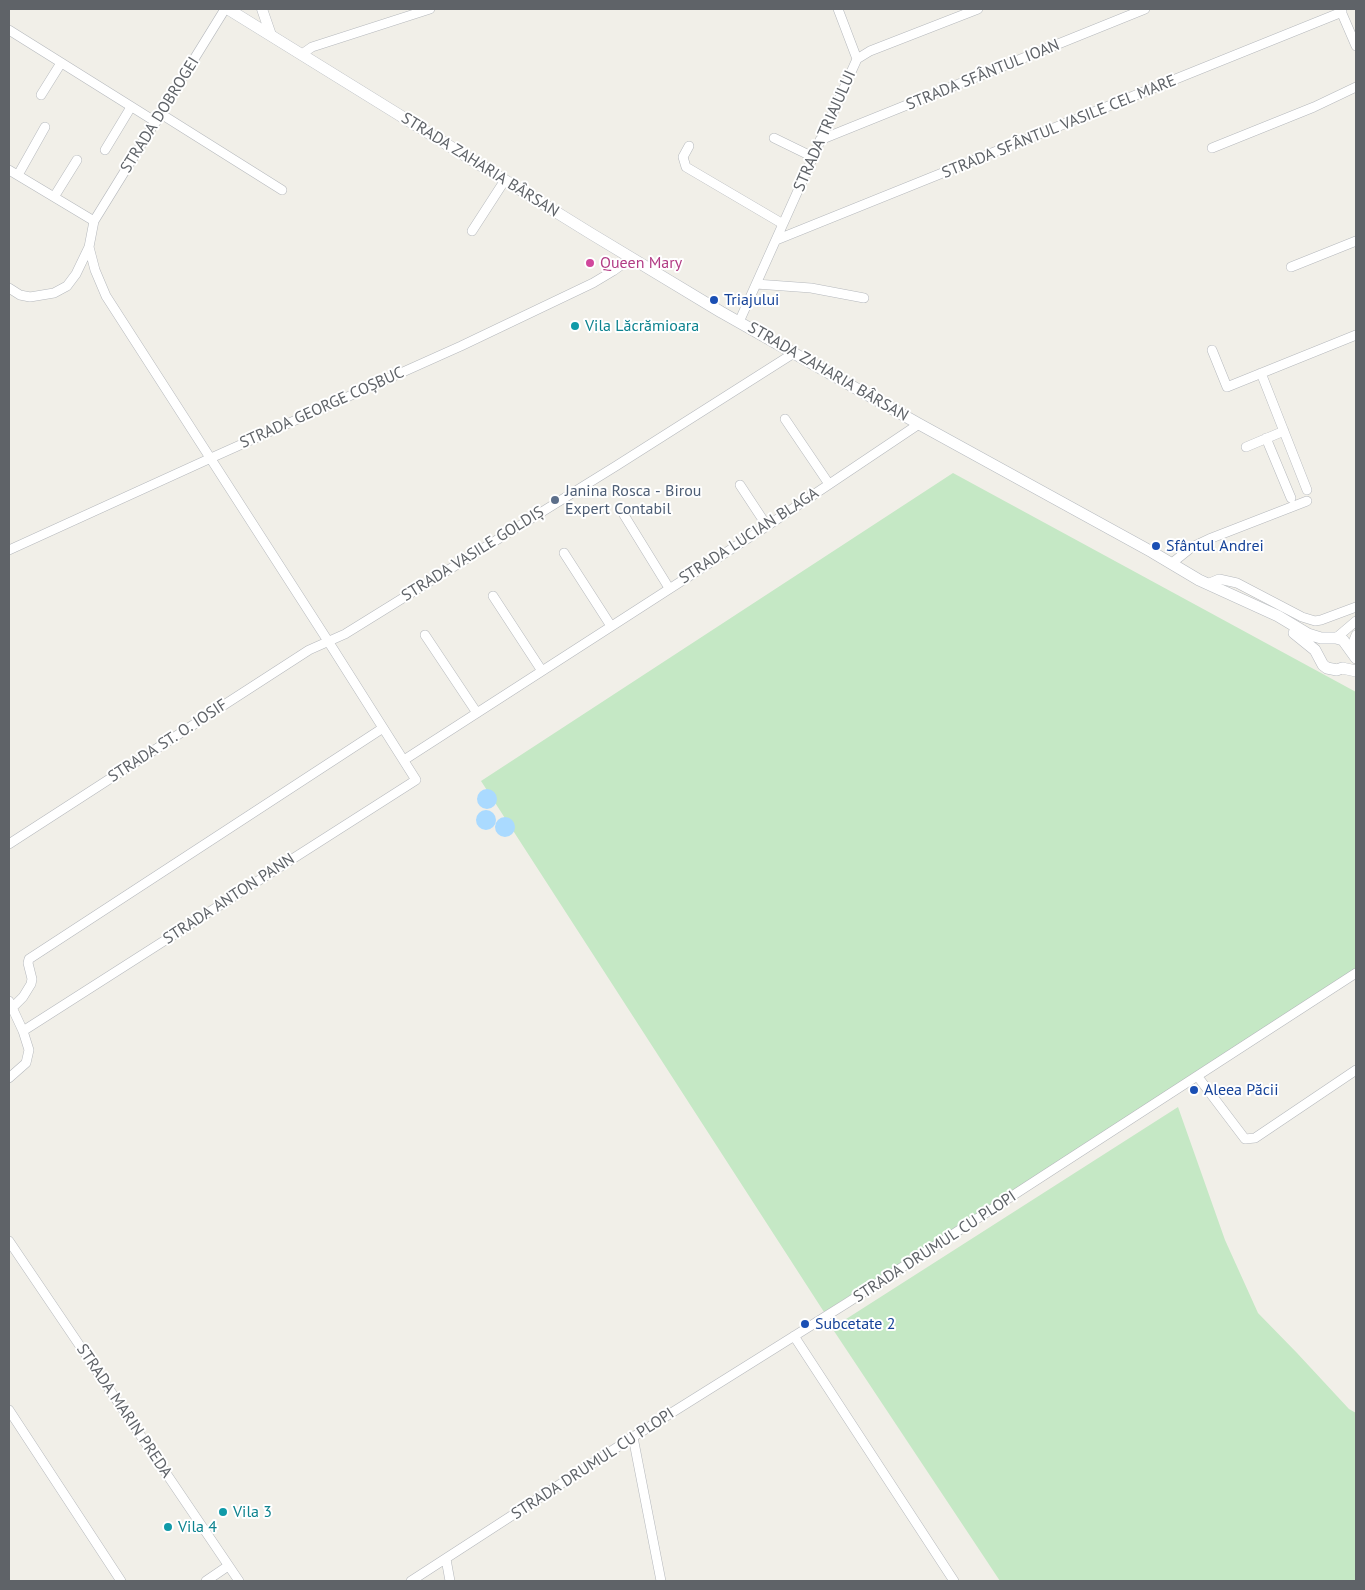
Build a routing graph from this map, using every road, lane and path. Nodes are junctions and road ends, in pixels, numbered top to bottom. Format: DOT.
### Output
graph roads {
  1 [pos="226,9"];
  2 [pos="262,9"];
  3 [pos="430,9"];
  4 [pos="838,9"];
  5 [pos="978,9"];
  6 [pos="1145,9"];
  7 [pos="1341,10"];
  8 [pos="413,12"];
  9 [pos="9,30"];
  10 [pos="271,35"];
  11 [pos="1356,42"];
  12 [pos="302,54"];
  13 [pos="857,59"];
  14 [pos="61,63"];
  15 [pos="1356,87"];
  16 [pos="41,96"];
  17 [pos="131,107"];
  18 [pos="158,118"];
  19 [pos="46,127"];
  20 [pos="774,138"];
  21 [pos="820,140"];
  22 [pos="689,146"];
  23 [pos="1212,148"];
  24 [pos="105,150"];
  25 [pos="813,157"];
  26 [pos="77,160"];
  27 [pos="9,170"];
  28 [pos="18,175"];
  29 [pos="505,180"];
  30 [pos="282,190"];
  31 [pos="54,197"];
  32 [pos="94,221"];
  33 [pos="783,224"];
  34 [pos="472,231"];
  35 [pos="776,240"];
  36 [pos="1356,241"];
  37 [pos="89,247"];
  38 [pos="631,258"];
  39 [pos="1292,267"];
  40 [pos="756,284"];
  41 [pos="9,288"];
  42 [pos="864,298"];
  43 [pos="739,322"];
  44 [pos="1356,335"];
  45 [pos="1212,350"];
  46 [pos="794,353"];
  47 [pos="1261,373"];
  48 [pos="785,419"];
  49 [pos="919,424"];
  50 [pos="1284,430"];
  51 [pos="1266,438"];
  52 [pos="1246,447"];
  53 [pos="211,458"];
  54 [pos="829,484"];
  55 [pos="740,485"];
  56 [pos="1307,490"];
  57 [pos="1291,498"];
  58 [pos="1307,501"];
  59 [pos="624,514"];
  60 [pos="767,526"];
  61 [pos="9,550"];
  62 [pos="564,553"];
  63 [pos="1172,563"];
  64 [pos="1207,584"];
  65 [pos="669,588"];
  66 [pos="492,596"];
  67 [pos="1356,607"];
  68 [pos="1260,608"];
  69 [pos="1356,621"];
  70 [pos="611,626"];
  71 [pos="425,635"];
  72 [pos="1356,635"];
  73 [pos="1332,639"];
  74 [pos="328,640"];
  75 [pos="1352,653"];
  76 [pos="1319,655"];
  77 [pos="1342,668"];
  78 [pos="542,671"];
  79 [pos="1356,671"];
  80 [pos="477,713"];
  81 [pos="383,728"];
  82 [pos="404,760"];
  83 [pos="9,844"];
  84 [pos="1356,973"];
  85 [pos="10,1005"];
  86 [pos="23,1031"];
  87 [pos="1356,1070"];
  88 [pos="1198,1077"];
  89 [pos="9,1078"];
  90 [pos="9,1241"];
  91 [pos="794,1336"];
  92 [pos="9,1410"];
  93 [pos="633,1437"];
  94 [pos="446,1559"];
  95 [pos="228,1566"];
  96 [pos="121,1581"];
  97 [pos="206,1581"];
  98 [pos="239,1581"];
  99 [pos="411,1581"];
  100 [pos="450,1581"];
  101 [pos="661,1581"];
  102 [pos="954,1581"];
  1 -- 10 [label="main road, STRADA ZAHARIA BÂRSAN"];
  1 -- 18 [label="street, STRADA DOBROGEI"];
  2 -- 10 [label="street"];
  3 -- 8 [label="street"];
  4 -- 13 [label="street"];
  5 -- 13 [label="street, STRADA TRIAJULUI"];
  6 -- 21 [label="street, STRADA SFÂNTUL IOAN"];
  7 -- 11 [label="street"];
  7 -- 35 [label="street, STRADA SFÂNTUL VASILE CEL MARE"];
  8 -- 12 [label="street"];
  9 -- 14 [label="street"];
  10 -- 12 [label="main road, STRADA ZAHARIA BÂRSAN"];
  12 -- 29 [label="main road, STRADA ZAHARIA BÂRSAN"];
  13 -- 21 [label="street, STRADA TRIAJULUI"];
  14 -- 16 [label="street"];
  14 -- 17 [label="street"];
  15 -- 23 [label="street"];
  17 -- 18 [label="street"];
  17 -- 24 [label="street"];
  18 -- 30 [label="street"];
  18 -- 32 [label="street, STRADA DOBROGEI"];
  19 -- 28 [label="street"];
  20 -- 25 [label="street"];
  21 -- 25 [label="street, STRADA TRIAJULUI"];
  22 -- 33 [label="street"];
  25 -- 33 [label="street, STRADA TRIAJULUI"];
  26 -- 31 [label="street"];
  27 -- 28 [label="street"];
  28 -- 31 [label="street"];
  29 -- 34 [label="street"];
  29 -- 38 [label="main road, STRADA ZAHARIA BÂRSAN"];
  31 -- 32 [label="street"];
  32 -- 37 [label="street, STRADA DOBROGEI"];
  33 -- 35 [label="street, STRADA TRIAJULUI"];
  35 -- 40 [label="street, STRADA TRIAJULUI"];
  36 -- 39 [label="street"];
  37 -- 41 [label="street, STRADA DOBROGEI"];
  37 -- 53 [label="street"];
  38 -- 43 [label="main road, STRADA ZAHARIA BÂRSAN"];
  38 -- 53 [label="street, STRADA GEORGE COȘBUC"];
  40 -- 42 [label="street"];
  40 -- 43 [label="street, STRADA TRIAJULUI"];
  43 -- 46 [label="main road, STRADA ZAHARIA BÂRSAN"];
  44 -- 47 [label="street"];
  45 -- 47 [label="street"];
  46 -- 49 [label="main road, STRADA ZAHARIA BÂRSAN"];
  46 -- 74 [label="street, STRADA VASILE GOLDIȘ"];
  47 -- 50 [label="street"];
  48 -- 54 [label="street, STRADA LUCIAN BLAGA"];
  49 -- 54 [label="street, STRADA LUCIAN BLAGA"];
  49 -- 63 [label="main road, STRADA ZAHARIA BÂRSAN"];
  50 -- 51 [label="street"];
  50 -- 56 [label="street"];
  51 -- 52 [label="street"];
  51 -- 57 [label="street"];
  53 -- 61 [label="street, STRADA GEORGE COȘBUC"];
  53 -- 74 [label="street"];
  54 -- 60 [label="street, STRADA LUCIAN BLAGA"];
  55 -- 60 [label="street"];
  58 -- 63 [label="street"];
  59 -- 65 [label="street, STRADA LUCIAN BLAGA"];
  60 -- 65 [label="street, STRADA LUCIAN BLAGA"];
  62 -- 70 [label="street"];
  63 -- 64 [label="main road, STRADA ZAHARIA BÂRSAN"];
  64 -- 67 [label="street"];
  64 -- 68 [label="main road, STRADA ZAHARIA BÂRSAN"];
  65 -- 70 [label="street, STRADA LUCIAN BLAGA"];
  66 -- 78 [label="street"];
  68 -- 73 [label="main road"];
  68 -- 76 [label="main road"];
  69 -- 73 [label="street"];
  70 -- 78 [label="street, STRADA LUCIAN BLAGA"];
  71 -- 80 [label="street"];
  72 -- 75 [label="street"];
  73 -- 75 [label="main road"];
  73 -- 76 [label="main road"];
  74 -- 81 [label="street"];
  74 -- 83 [label="street, STRADA ST. O. IOSIF"];
  75 -- 77 [label="main road"];
  76 -- 77 [label="main road"];
  77 -- 79 [label="main road"];
  78 -- 80 [label="street, STRADA LUCIAN BLAGA"];
  80 -- 82 [label="street, STRADA LUCIAN BLAGA"];
  81 -- 82 [label="street"];
  81 -- 85 [label="street"];
  82 -- 86 [label="street, STRADA ANTON PANN"];
  84 -- 88 [label="street, STRADA DRUMUL CU PLOPI"];
  85 -- 86 [label="street"];
  86 -- 89 [label="street"];
  87 -- 88 [label="street"];
  88 -- 91 [label="street, STRADA DRUMUL CU PLOPI"];
  90 -- 95 [label="street, STRADA MARIN PREDA"];
  91 -- 93 [label="street, STRADA DRUMUL CU PLOPI"];
  91 -- 102 [label="street"];
  92 -- 96 [label="street"];
  93 -- 94 [label="street, STRADA DRUMUL CU PLOPI"];
  93 -- 101 [label="street"];
  94 -- 99 [label="street, STRADA DRUMUL CU PLOPI"];
  94 -- 100 [label="street"];
  95 -- 97 [label="street"];
  95 -- 98 [label="street, STRADA MARIN PREDA"];
}
